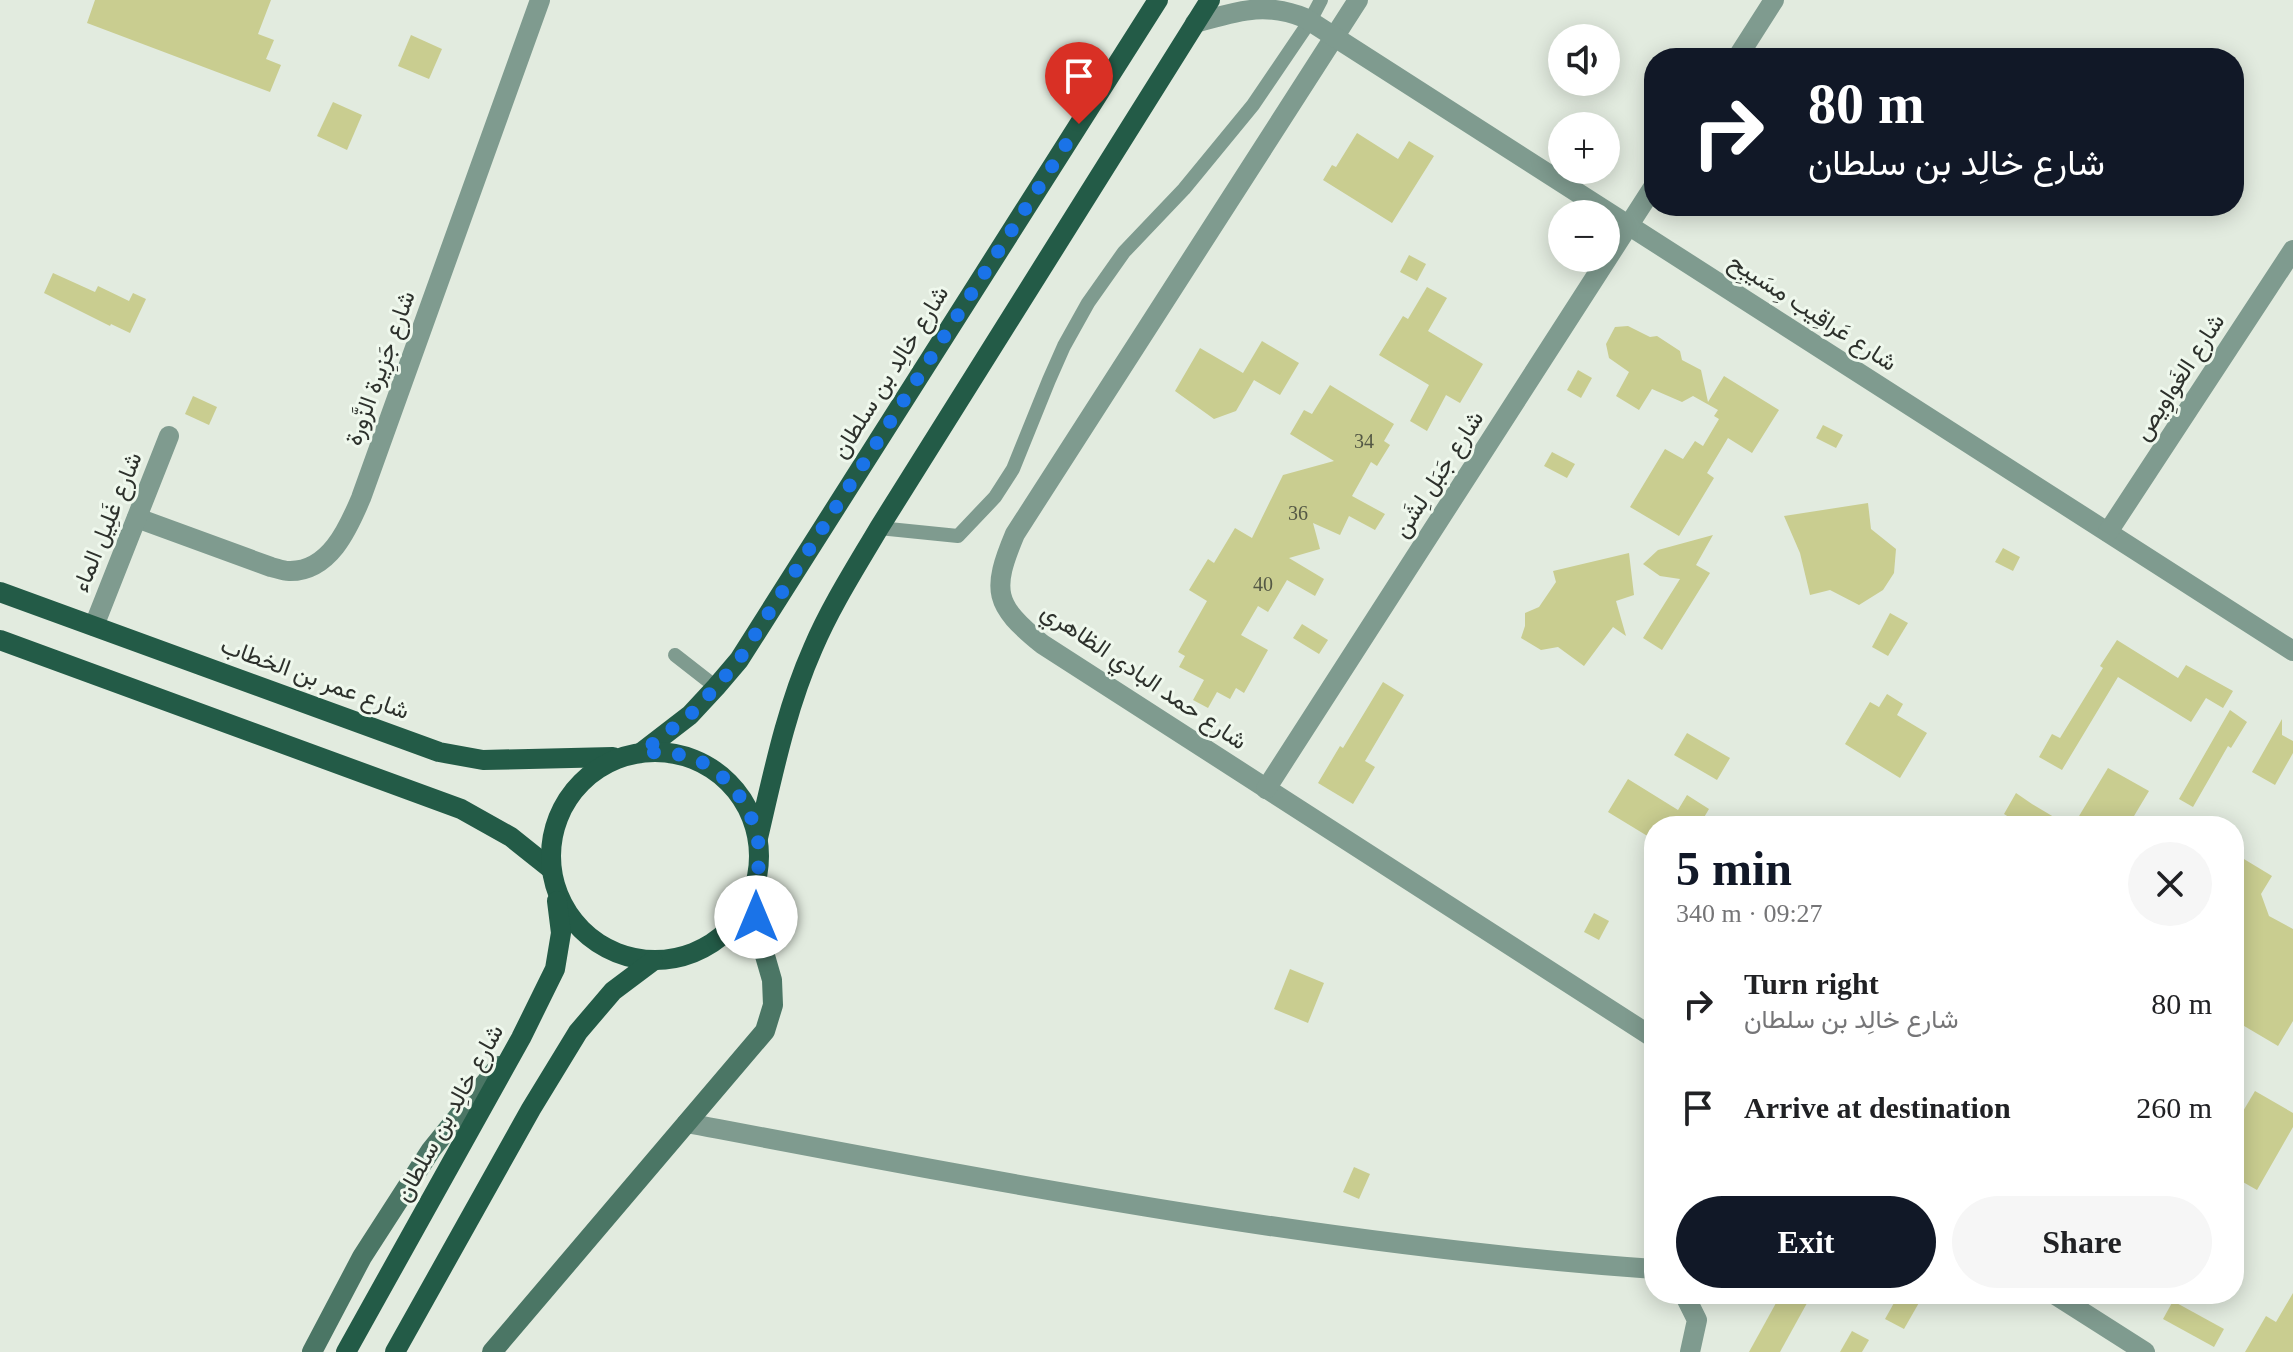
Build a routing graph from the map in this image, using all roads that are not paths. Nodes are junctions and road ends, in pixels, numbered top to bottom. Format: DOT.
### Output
graph roads {
  1 [pos="540,0"];
  2 [pos="1158,0"];
  3 [pos="1210,0"];
  4 [pos="1289,0"];
  5 [pos="1321,0"];
  6 [pos="1358,0"];
  7 [pos="1774,0"];
  8 [pos="1307,19"];
  9 [pos="1195,23"];
  10 [pos="1335,37"];
  11 [pos="1743,48"];
  12 [pos="1644,202"];
  13 [pos="1629,225"];
  14 [pos="2293,250"];
  15 [pos="169,436"];
  16 [pos="137,518"];
  17 [pos="879,528"];
  18 [pos="2108,532"];
  19 [pos="0,592"];
  20 [pos="94,626"];
  21 [pos="0,640"];
  22 [pos="2293,651"];
  23 [pos="675,655"];
  24 [pos="716,687"];
  25 [pos="642,752"];
  26 [pos="621,757"];
  27 [pos="1266,789"];
  28 [pos="758,838"];
  29 [pos="551,869"];
  30 [pos="555,889"];
  31 [pos="753,891"];
  32 [pos="653,961"];
  33 [pos="1644,1032"];
  34 [pos="521,1038"];
  35 [pos="687,1123"];
  36 [pos="1644,1268"];
  37 [pos="1689,1304"];
  38 [pos="2070,1304"];
  39 [pos="312,1352"];
  40 [pos="346,1352"];
  41 [pos="395,1352"];
  42 [pos="492,1352"];
  43 [pos="1690,1352"];
  44 [pos="2145,1352"];
  1 -- 16 [label="street, شارع جَزِيرة الزَّورة"];
  2 -- 24 [label="main road, شارع خالِد بن سلطان"];
  3 -- 9 [label="main road"];
  4 -- 8 [label="street, شارع عَراقِيب مِسَيبِح"];
  5 -- 8 [label="street"];
  6 -- 10 [label="street, شارع حمد البادي الظاهري"];
  7 -- 11 [label="street"];
  8 -- 9 [label="street, شارع عَراقِيب مِسَيبِح"];
  8 -- 10 [label="street, شارع عَراقِيب مِسَيبِح"];
  8 -- 17 [label="street"];
  9 -- 17 [label="main road"];
  10 -- 13 [label="street, شارع عَراقِيب مِسَيبِح"];
  10 -- 27 [label="street, شارع حمد البادي الظاهري"];
  12 -- 13 [label="street, شارع جَبَل لِشَن"];
  13 -- 18 [label="street, شارع عَراقِيب مِسَيبِح"];
  13 -- 27 [label="street, شارع جَبَل لِشَن"];
  14 -- 18 [label="street, شارع الغَواوِيص"];
  15 -- 16 [label="street, شارع غَلِيل الماء"];
  16 -- 20 [label="street, شارع غَلِيل الماء"];
  17 -- 28 [label="main road"];
  18 -- 22 [label="street, شارع عَراقِيب مِسَيبِح"];
  19 -- 20 [label="main road, شارع عمر بن الخطاب"];
  20 -- 26 [label="main road, شارع عمر بن الخطاب"];
  21 -- 29 [label="main road"];
  23 -- 24 [label="street"];
  24 -- 25 [label="main road, شارع خالِد بن سلطان"];
  25 -- 26 [label="main road"];
  25 -- 28 [label="main road"];
  26 -- 29 [label="main road"];
  27 -- 33 [label="street, شارع حمد البادي الظاهري"];
  28 -- 31 [label="main road"];
  29 -- 30 [label="main road"];
  30 -- 32 [label="main road"];
  30 -- 34 [label="main road, شارع خالِد بن سلطان"];
  31 -- 32 [label="main road"];
  31 -- 35 [label="main road"];
  32 -- 41 [label="main road"];
  34 -- 39 [label="main road"];
  34 -- 40 [label="main road, شارع خالِد بن سلطان"];
  35 -- 36 [label="street"];
  35 -- 42 [label="main road"];
  37 -- 43 [label="street"];
  38 -- 44 [label="street"];
}
